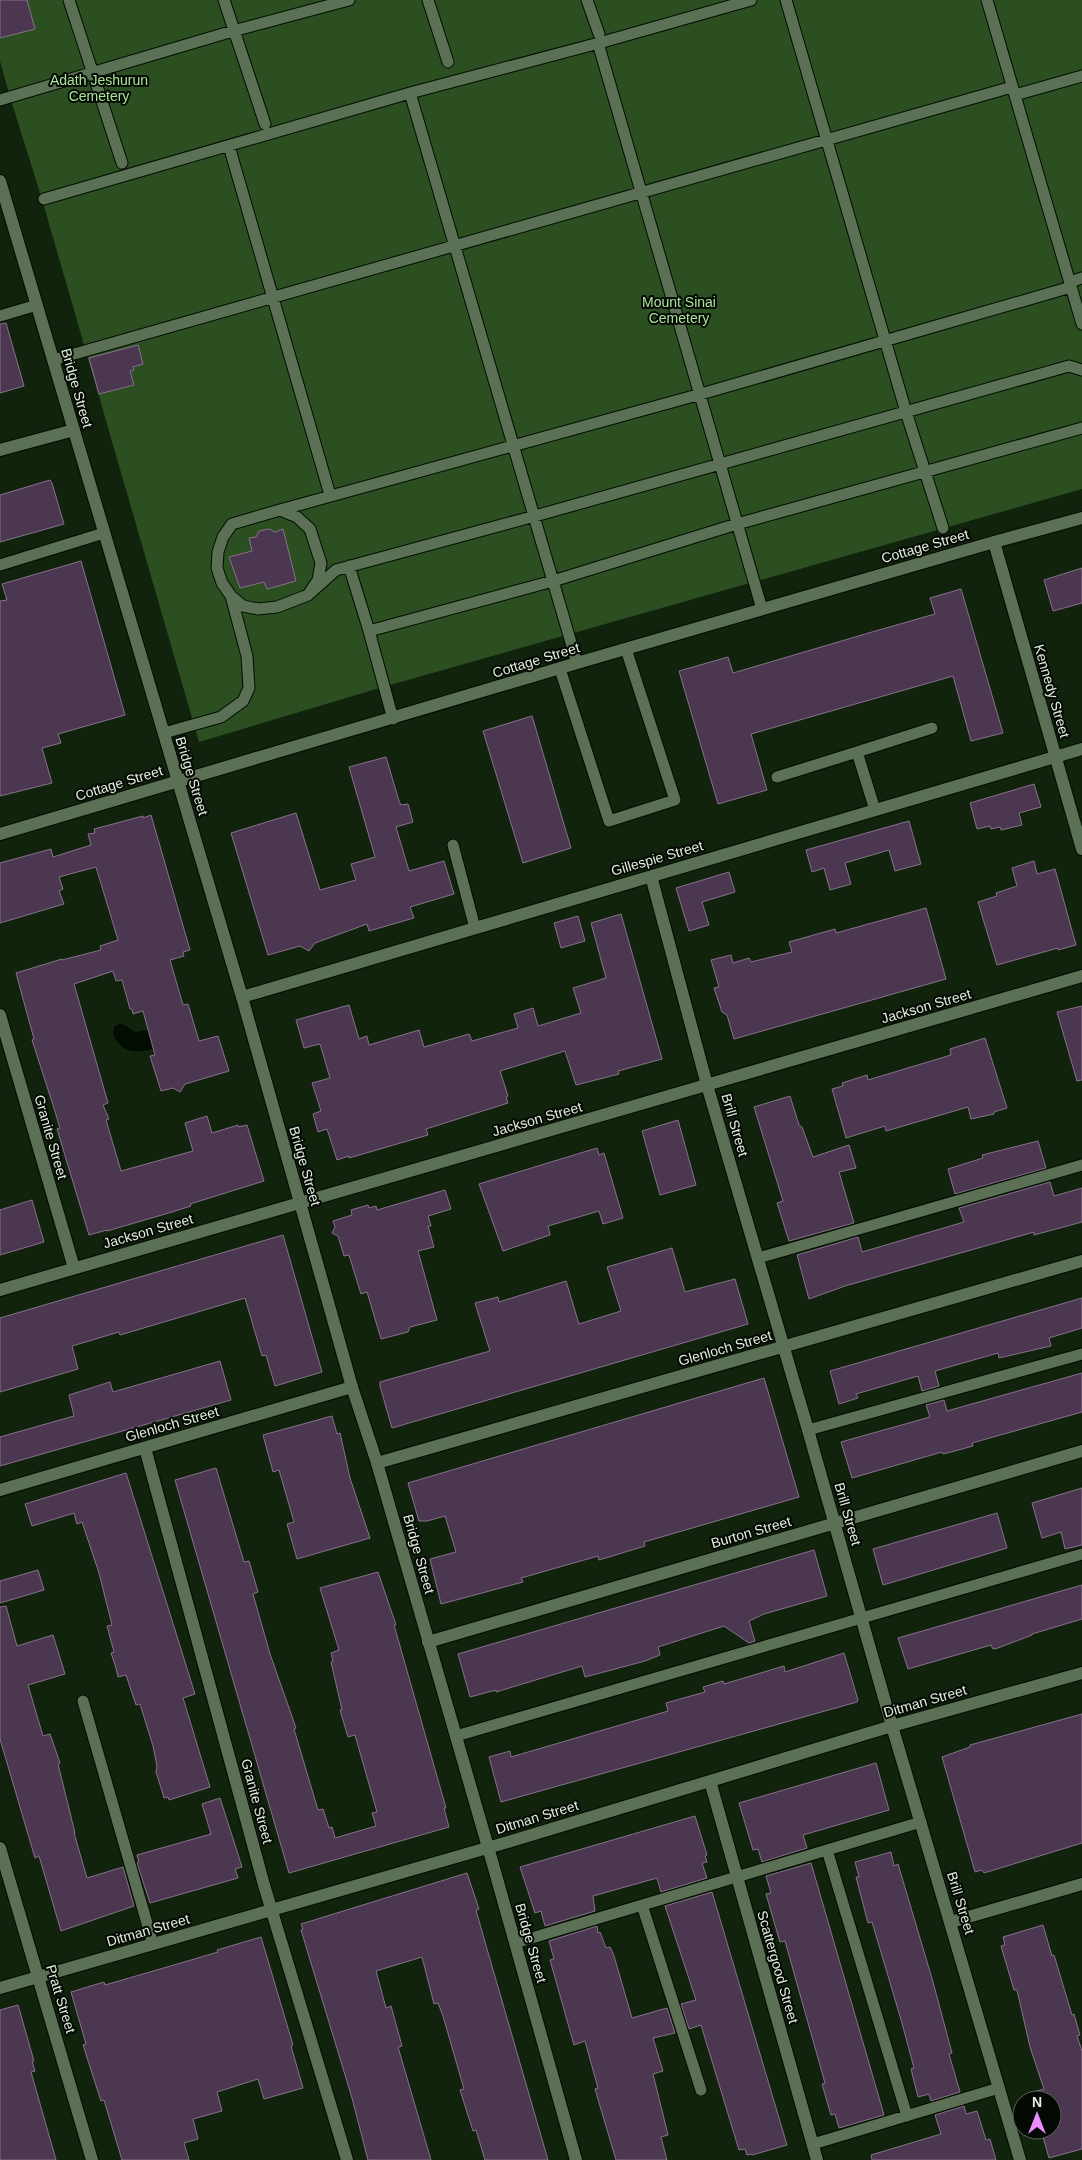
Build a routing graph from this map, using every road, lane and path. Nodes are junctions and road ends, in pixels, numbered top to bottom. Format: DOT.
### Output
graph roads {
  1 [pos="69,0"];
  2 [pos="224,0"];
  3 [pos="349,0"];
  4 [pos="428,0"];
  5 [pos="588,0"];
  6 [pos="751,0"];
  7 [pos="786,0"];
  8 [pos="987,0"];
  9 [pos="233,31"];
  10 [pos="599,39"];
  11 [pos="448,62"];
  12 [pos="92,73"];
  13 [pos="1082,76"];
  14 [pos="1014,91"];
  15 [pos="410,93"];
  16 [pos="0,100"];
  17 [pos="265,124"];
  18 [pos="826,140"];
  19 [pos="229,146"];
  20 [pos="122,163"];
  21 [pos="0,181"];
  22 [pos="642,192"];
  23 [pos="44,198"];
  24 [pos="3,200"];
  25 [pos="456,245"];
  26 [pos="1082,278"];
  27 [pos="1070,284"];
  28 [pos="273,298"];
  29 [pos="37,305"];
  30 [pos="0,316"];
  31 [pos="1082,324"];
  32 [pos="886,340"];
  33 [pos="53,360"];
  34 [pos="1082,370"];
  35 [pos="700,394"];
  36 [pos="906,412"];
  37 [pos="1082,428"];
  38 [pos="74,430"];
  39 [pos="513,444"];
  40 [pos="0,450"];
  41 [pos="720,464"];
  42 [pos="925,472"];
  43 [pos="330,495"];
  44 [pos="280,510"];
  45 [pos="535,516"];
  46 [pos="1082,518"];
  47 [pos="737,524"];
  48 [pos="943,528"];
  49 [pos="104,533"];
  50 [pos="994,542"];
  51 [pos="0,565"];
  52 [pos="349,566"];
  53 [pos="552,581"];
  54 [pos="231,596"];
  55 [pos="308,596"];
  56 [pos="762,609"];
  57 [pos="369,631"];
  58 [pos="626,649"];
  59 [pos="577,663"];
  60 [pos="560,668"];
  61 [pos="393,719"];
  62 [pos="932,728"];
  63 [pos="164,733"];
  64 [pos="1082,749"];
  65 [pos="857,752"];
  66 [pos="1055,757"];
  67 [pos="777,776"];
  68 [pos="178,781"];
  69 [pos="875,810"];
  70 [pos="0,834"];
  71 [pos="453,846"];
  72 [pos="1082,849"];
  73 [pos="651,876"];
  74 [pos="476,928"];
  75 [pos="1082,976"];
  76 [pos="242,997"];
  77 [pos="0,1014"];
  78 [pos="708,1085"];
  79 [pos="1082,1165"];
  80 [pos="299,1203"];
  81 [pos="758,1258"];
  82 [pos="1082,1261"];
  83 [pos="74,1268"];
  84 [pos="0,1290"];
  85 [pos="784,1346"];
  86 [pos="1082,1354"];
  87 [pos="352,1387"];
  88 [pos="808,1430"];
  89 [pos="145,1448"];
  90 [pos="1082,1451"];
  91 [pos="377,1463"];
  92 [pos="0,1490"];
  93 [pos="835,1524"];
  94 [pos="1082,1554"];
  95 [pos="862,1618"];
  96 [pos="428,1642"];
  97 [pos="1082,1673"];
  98 [pos="83,1701"];
  99 [pos="892,1726"];
  100 [pos="456,1736"];
  101 [pos="710,1781"];
  102 [pos="921,1822"];
  103 [pos="0,1848"];
  104 [pos="488,1848"];
  105 [pos="827,1850"];
  106 [pos="737,1878"];
  107 [pos="1082,1884"];
  108 [pos="642,1905"];
  109 [pos="273,1909"];
  110 [pos="951,1922"];
  111 [pos="515,1943"];
  112 [pos="153,1944"];
  113 [pos="39,1977"];
  114 [pos="0,1988"];
  115 [pos="1000,2088"];
  116 [pos="701,2090"];
  117 [pos="907,2116"];
  118 [pos="813,2144"];
  119 [pos="92,2160"];
  120 [pos="347,2160"];
  121 [pos="576,2160"];
  122 [pos="817,2160"];
  123 [pos="1020,2160"];
  1 -- 12 [label="lane"];
  2 -- 9 [label="lane"];
  3 -- 9 [label="lane"];
  4 -- 11 [label="lane"];
  5 -- 10 [label="lane"];
  6 -- 10 [label="lane"];
  7 -- 18 [label="lane"];
  8 -- 14 [label="lane"];
  9 -- 12 [label="lane"];
  9 -- 17 [label="lane"];
  10 -- 15 [label="lane"];
  10 -- 22 [label="lane"];
  12 -- 16 [label="lane"];
  12 -- 20 [label="lane"];
  13 -- 14 [label="lane"];
  14 -- 18 [label="lane"];
  14 -- 27 [label="lane"];
  15 -- 19 [label="lane"];
  15 -- 25 [label="lane"];
  18 -- 22 [label="lane"];
  18 -- 32 [label="lane"];
  19 -- 23 [label="lane"];
  19 -- 28 [label="lane"];
  21 -- 24 [label="street, Bridge Street"];
  22 -- 25 [label="lane"];
  22 -- 35 [label="lane"];
  24 -- 29 [label="street, Bridge Street"];
  25 -- 28 [label="lane"];
  25 -- 39 [label="lane"];
  26 -- 27 [label="lane"];
  27 -- 31 [label="lane"];
  27 -- 32 [label="lane"];
  28 -- 33 [label="lane"];
  28 -- 43 [label="lane"];
  29 -- 30 [label="lane"];
  29 -- 33 [label="street, Bridge Street"];
  32 -- 35 [label="lane"];
  32 -- 36 [label="lane"];
  33 -- 38 [label="street, Bridge Street"];
  34 -- 36 [label="lane"];
  35 -- 39 [label="lane"];
  35 -- 41 [label="lane"];
  36 -- 41 [label="lane"];
  36 -- 42 [label="lane"];
  37 -- 42 [label="lane"];
  38 -- 40 [label="street"];
  38 -- 49 [label="street, Bridge Street"];
  39 -- 43 [label="lane"];
  39 -- 45 [label="lane"];
  41 -- 45 [label="lane"];
  41 -- 47 [label="lane"];
  42 -- 47 [label="lane"];
  42 -- 48 [label="lane"];
  43 -- 44 [label="lane"];
  44 -- 54 [label="lane"];
  44 -- 55 [label="lane"];
  45 -- 52 [label="lane"];
  45 -- 53 [label="lane"];
  46 -- 50 [label="street, Cottage Street"];
  47 -- 53 [label="lane"];
  47 -- 56 [label="lane"];
  49 -- 51 [label="lane"];
  49 -- 63 [label="street, Bridge Street"];
  50 -- 56 [label="street, Cottage Street"];
  50 -- 66 [label="street, Kennedy Street"];
  52 -- 55 [label="lane"];
  52 -- 57 [label="lane"];
  53 -- 57 [label="lane"];
  53 -- 59 [label="lane"];
  54 -- 55 [label="lane"];
  54 -- 63 [label="lane"];
  56 -- 58 [label="street, Cottage Street"];
  57 -- 61 [label="lane"];
  58 -- 59 [label="street, Cottage Street"];
  58 -- 60 [label="lane"];
  59 -- 60 [label="street, Cottage Street"];
  60 -- 61 [label="street, Cottage Street"];
  61 -- 68 [label="street, Cottage Street"];
  62 -- 65 [label="lane"];
  63 -- 68 [label="street, Bridge Street"];
  64 -- 66 [label="street, Gillespie Street"];
  65 -- 67 [label="lane"];
  65 -- 69 [label="lane"];
  66 -- 69 [label="street, Gillespie Street"];
  66 -- 72 [label="street, Kennedy Street"];
  68 -- 70 [label="street, Cottage Street"];
  68 -- 76 [label="street, Bridge Street"];
  69 -- 73 [label="street, Gillespie Street"];
  71 -- 74 [label="lane"];
  73 -- 74 [label="street, Gillespie Street"];
  73 -- 78 [label="street, Brill Street"];
  74 -- 76 [label="street, Gillespie Street"];
  75 -- 78 [label="street, Jackson Street"];
  76 -- 80 [label="street, Bridge Street"];
  77 -- 83 [label="street, Granite Street"];
  78 -- 80 [label="street, Jackson Street"];
  78 -- 81 [label="street, Brill Street"];
  79 -- 81 [label="lane"];
  80 -- 83 [label="street, Jackson Street"];
  80 -- 87 [label="street, Bridge Street"];
  81 -- 85 [label="street, Brill Street"];
  82 -- 85 [label="street, Glenloch Street"];
  83 -- 84 [label="street, Jackson Street"];
  85 -- 88 [label="street, Brill Street"];
  85 -- 91 [label="street, Glenloch Street"];
  86 -- 88 [label="lane"];
  87 -- 89 [label="street, Glenloch Street"];
  87 -- 91 [label="street, Bridge Street"];
  88 -- 93 [label="street, Brill Street"];
  89 -- 92 [label="street, Glenloch Street"];
  89 -- 109 [label="street, Granite Street"];
  90 -- 93 [label="street, Burton Street"];
  91 -- 96 [label="street, Bridge Street"];
  93 -- 95 [label="street, Brill Street"];
  93 -- 96 [label="street, Burton Street"];
  94 -- 95 [label="lane"];
  95 -- 99 [label="street, Brill Street"];
  95 -- 100 [label="lane"];
  96 -- 100 [label="street, Bridge Street"];
  97 -- 99 [label="street, Ditman Street"];
  98 -- 112 [label="lane"];
  99 -- 101 [label="street, Ditman Street"];
  99 -- 102 [label="street, Brill Street"];
  100 -- 104 [label="street, Bridge Street"];
  101 -- 104 [label="street, Ditman Street"];
  101 -- 106 [label="street, Scattergood Street"];
  102 -- 105 [label="lane"];
  102 -- 110 [label="street, Brill Street"];
  103 -- 113 [label="street, Pratt Street"];
  104 -- 109 [label="street, Ditman Street"];
  104 -- 111 [label="street, Bridge Street"];
  105 -- 106 [label="lane"];
  105 -- 117 [label="lane"];
  106 -- 108 [label="lane"];
  106 -- 118 [label="street, Scattergood Street"];
  107 -- 110 [label="street"];
  108 -- 111 [label="lane"];
  108 -- 116 [label="lane"];
  109 -- 112 [label="street, Ditman Street"];
  109 -- 120 [label="street, Granite Street"];
  110 -- 115 [label="street, Brill Street"];
  111 -- 121 [label="street, Bridge Street"];
  112 -- 113 [label="street, Ditman Street"];
  113 -- 114 [label="street, Ditman Street"];
  113 -- 119 [label="street, Pratt Street"];
  115 -- 117 [label="lane"];
  115 -- 123 [label="street, Brill Street"];
  117 -- 118 [label="lane"];
  118 -- 122 [label="street, Scattergood Street"];
}
